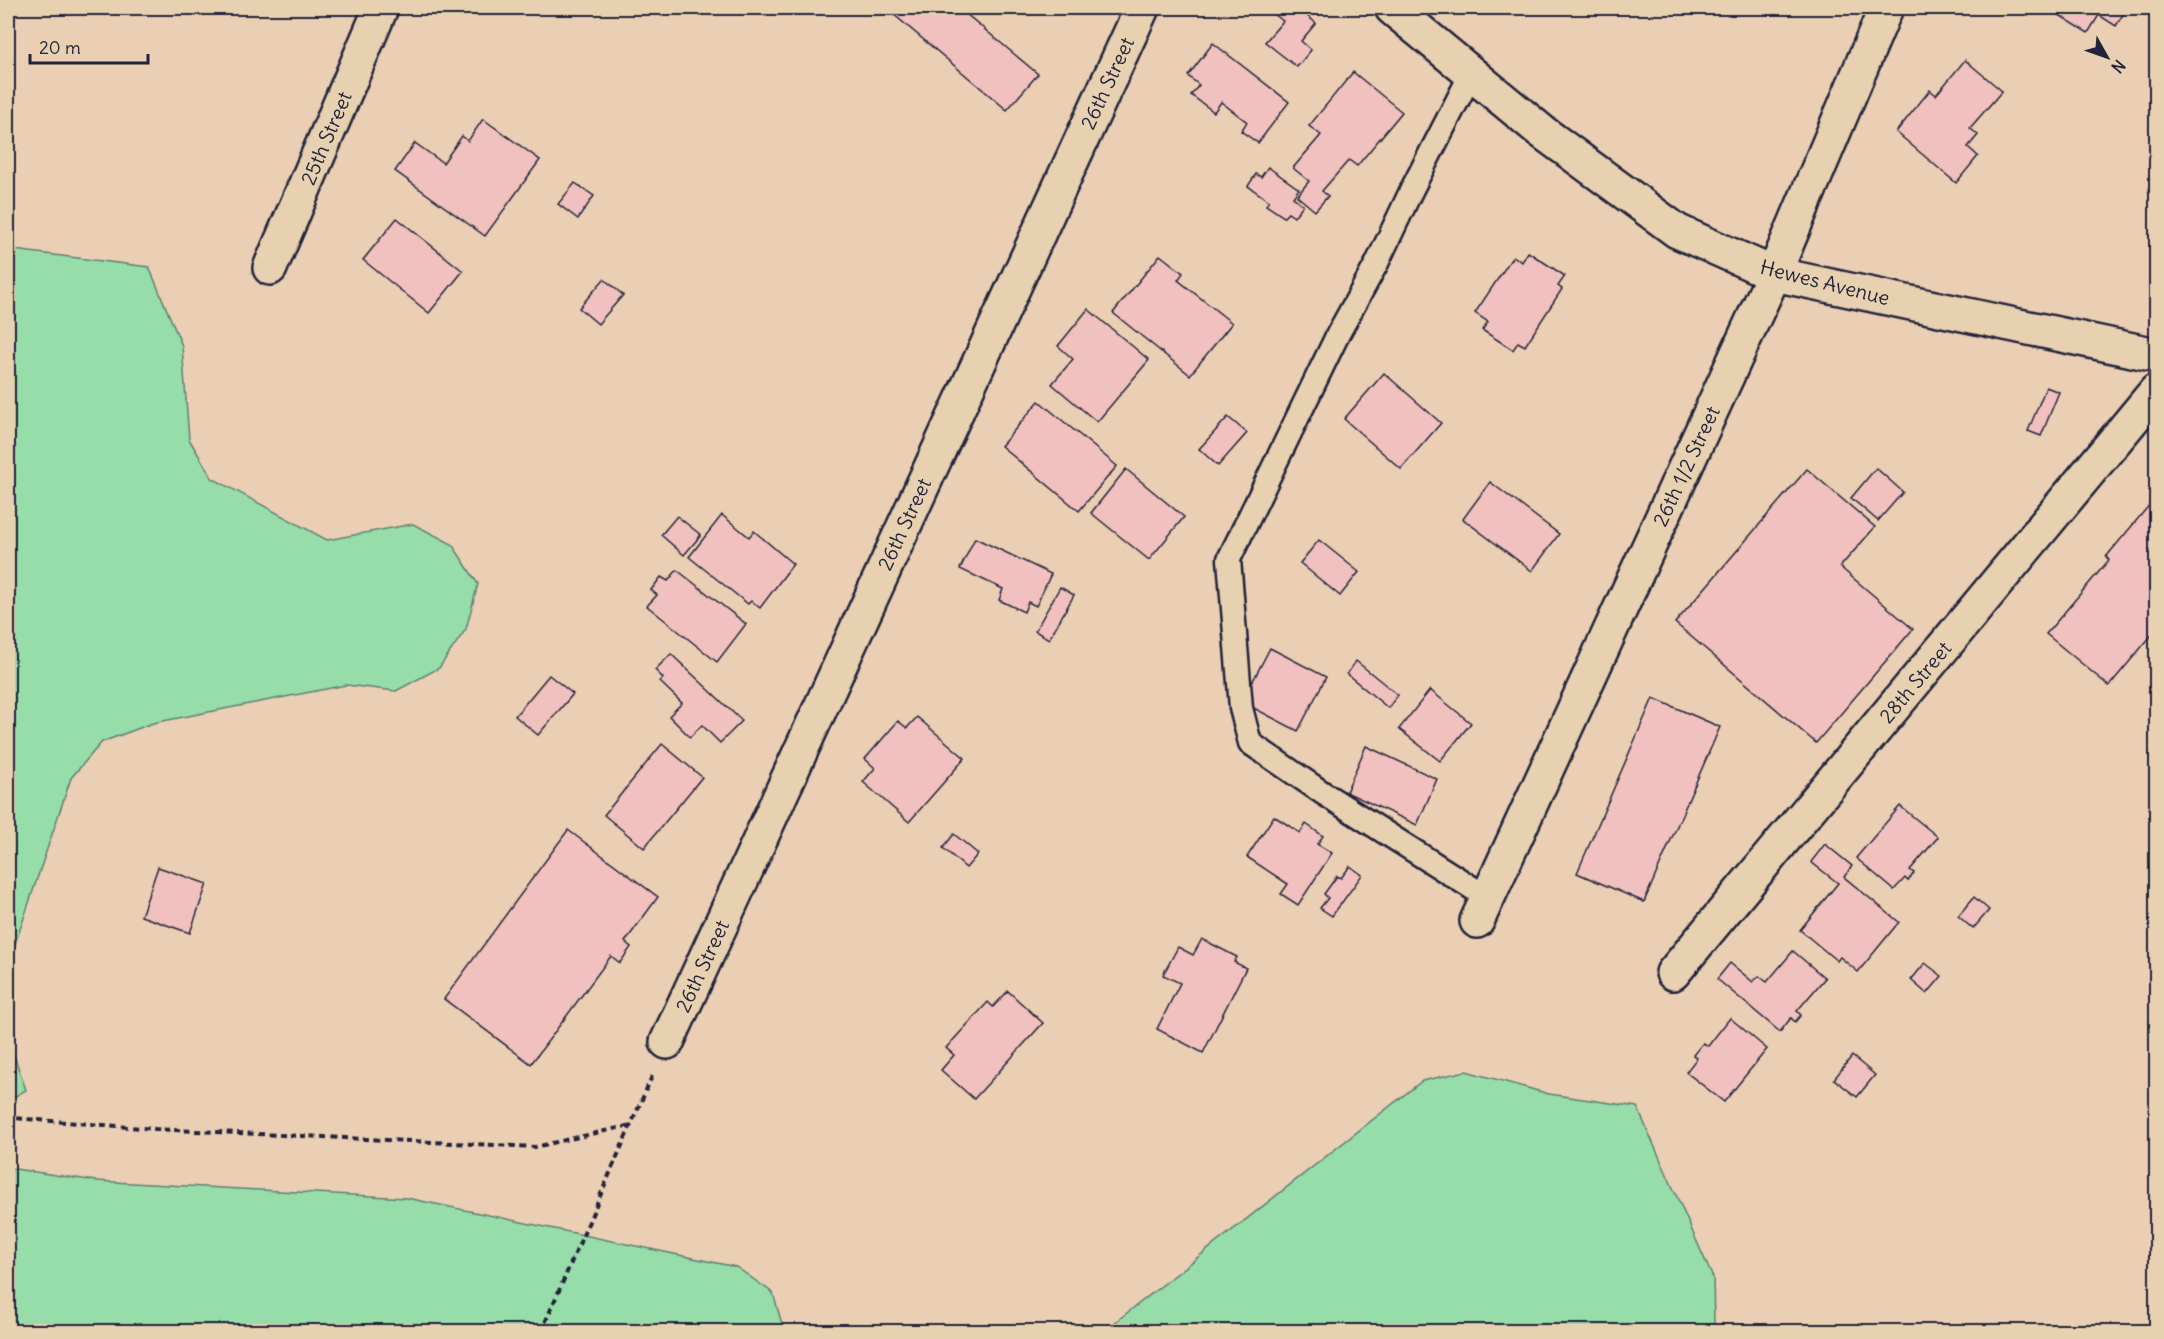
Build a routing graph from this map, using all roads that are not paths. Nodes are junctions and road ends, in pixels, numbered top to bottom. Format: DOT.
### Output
graph roads {
  1 [pos="381,8"];
  2 [pos="1142,8"];
  3 [pos="1392,8"];
  4 [pos="1886,8"];
  5 [pos="1471,74"];
  6 [pos="270,268"];
  7 [pos="1774,274"];
  8 [pos="2157,355"];
  9 [pos="2157,391"];
  10 [pos="1483,910"];
  11 [pos="1673,973"];
  12 [pos="667,1042"];
  1 -- 6 [label="street, 25th Street"];
  2 -- 12 [label="street, 26th Street"];
  3 -- 5 [label="street, Hewes Avenue"];
  4 -- 7 [label="street, 26th 1/2 Street"];
  5 -- 7 [label="street, Hewes Avenue"];
  5 -- 10 [label="lane"];
  7 -- 8 [label="street, Hewes Avenue"];
  7 -- 10 [label="street, 26th 1/2 Street"];
  9 -- 11 [label="street, 28th Street"];
}
